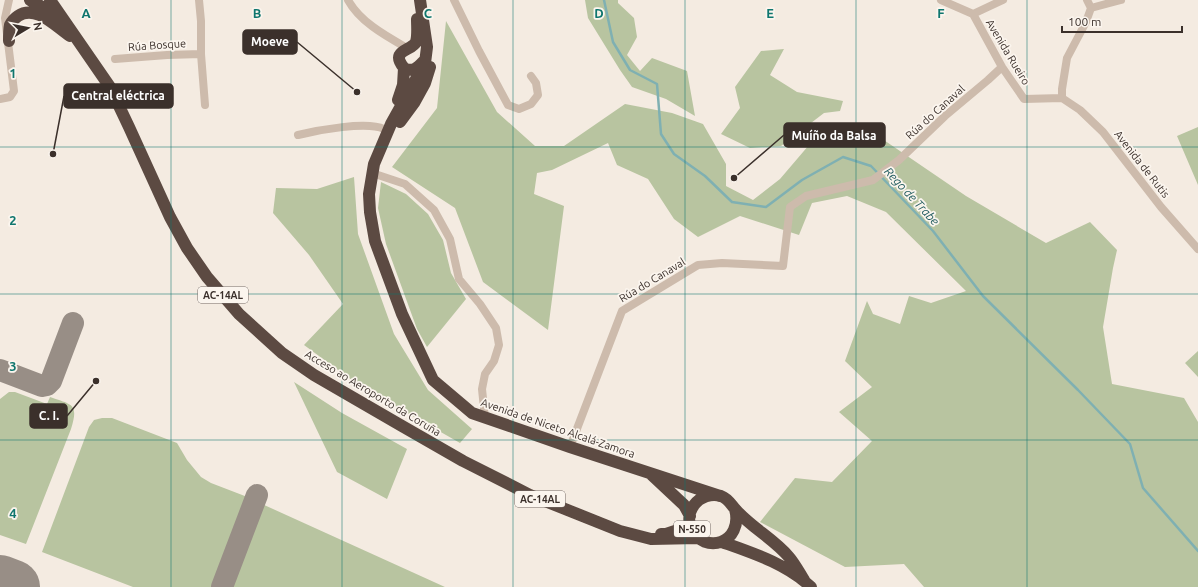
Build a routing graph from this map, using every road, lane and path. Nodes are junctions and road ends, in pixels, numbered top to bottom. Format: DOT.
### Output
graph roads {
  1 [pos="9,0"];
  2 [pos="30,0"];
  3 [pos="50,0"];
  4 [pos="199,0"];
  5 [pos="348,0"];
  6 [pos="419,0"];
  7 [pos="424,0"];
  8 [pos="454,0"];
  9 [pos="940,0"];
  10 [pos="1003,0"];
  11 [pos="1121,0"];
  12 [pos="1090,4"];
  13 [pos="974,14"];
  14 [pos="428,17"];
  15 [pos="9,41"];
  16 [pos="77,41"];
  17 [pos="407,50"];
  18 [pos="201,54"];
  19 [pos="115,59"];
  20 [pos="424,62"];
  21 [pos="1002,67"];
  22 [pos="404,68"];
  23 [pos="531,76"];
  24 [pos="1062,98"];
  25 [pos="0,99"];
  26 [pos="205,105"];
  27 [pos="404,116"];
  28 [pos="384,129"];
  29 [pos="298,135"];
  30 [pos="373,168"];
  31 [pos="1198,249"];
  32 [pos="485,418"];
  33 [pos="570,447"];
  34 [pos="650,473"];
  35 [pos="720,496"];
  36 [pos="736,509"];
  37 [pos="690,521"];
  38 [pos="620,531"];
  39 [pos="698,538"];
  40 [pos="722,542"];
  41 [pos="808,583"];
  1 -- 15 [label="street"];
  2 -- 16 [label="highway, Acceso ao Aeroporto da Coruña / AC-14AL"];
  3 -- 16 [label="highway, Acceso ao Aeroporto da Coruña / AC-14AL"];
  4 -- 18 [label="street, Rúa Bosque"];
  5 -- 17 [label="street"];
  6 -- 17 [label="highway"];
  6 -- 20 [label="highway"];
  7 -- 14 [label="highway, Avenida de Niceto Alcalá-Zamora"];
  8 -- 23 [label="street"];
  9 -- 13 [label="street, Avenida Rueiro"];
  10 -- 13 [label="street"];
  11 -- 12 [label="street"];
  12 -- 24 [label="street"];
  13 -- 21 [label="street, Avenida Rueiro"];
  14 -- 20 [label="highway, Avenida de Niceto Alcalá-Zamora"];
  14 -- 27 [label="highway, Avenida de Niceto Alcalá-Zamora"];
  15 -- 16 [label="highway, AC-14AL"];
  15 -- 25 [label="street"];
  16 -- 38 [label="highway, Acceso ao Aeroporto da Coruña / AC-14AL"];
  17 -- 20 [label="highway"];
  17 -- 22 [label="highway"];
  18 -- 19 [label="street, Rúa Bosque"];
  18 -- 26 [label="street, Rúa Bosque"];
  20 -- 22 [label="highway"];
  20 -- 27 [label="highway"];
  20 -- 30 [label="highway, Avenida de Niceto Alcalá-Zamora"];
  21 -- 24 [label="street, Avenida Rueiro"];
  21 -- 33 [label="street, Rúa do Canaval"];
  22 -- 28 [label="highway"];
  24 -- 31 [label="street, Avenida de Rutis"];
  27 -- 30 [label="highway, Avenida de Niceto Alcalá-Zamora"];
  28 -- 29 [label="street"];
  28 -- 30 [label="highway"];
  30 -- 32 [label="highway, Avenida de Niceto Alcalá-Zamora"];
  30 -- 32 [label="street"];
  32 -- 33 [label="highway, Avenida de Niceto Alcalá-Zamora"];
  33 -- 34 [label="highway, Avenida de Niceto Alcalá-Zamora"];
  34 -- 35 [label="highway, Avenida de Niceto Alcalá-Zamora"];
  34 -- 37 [label="highway, Avenida de Niceto Alcalá-Zamora"];
  35 -- 36 [label="highway, N-550"];
  35 -- 37 [label="highway, N-550"];
  36 -- 40 [label="highway, N-550"];
  36 -- 41 [label="highway, N-550"];
  37 -- 38 [label="highway, Acceso ao Aeroporto da Coruña / AC-14AL"];
  37 -- 39 [label="highway, N-550"];
  38 -- 39 [label="highway, Acceso ao Aeroporto da Coruña / AC-14AL"];
  39 -- 40 [label="highway, N-550"];
  40 -- 41 [label="highway, N-550"];
}
